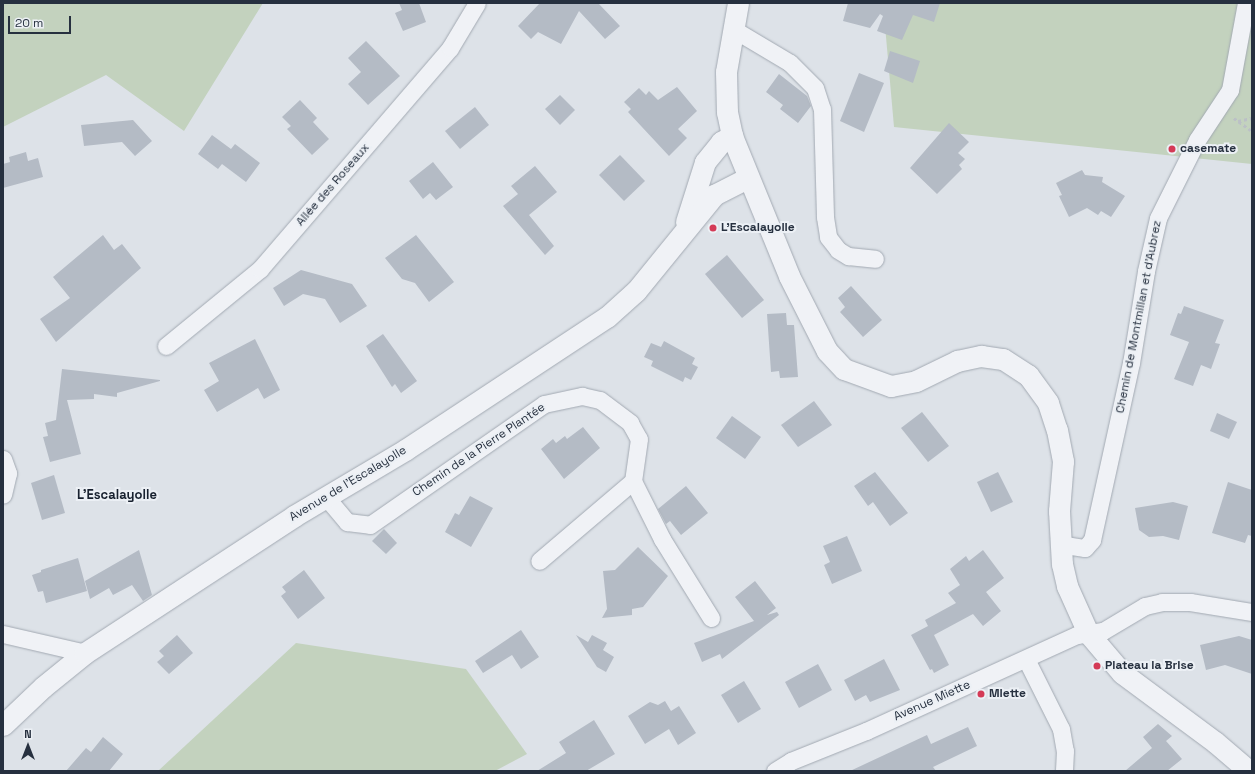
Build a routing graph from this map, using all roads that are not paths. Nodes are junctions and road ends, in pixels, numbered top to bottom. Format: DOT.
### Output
graph roads {
  1 [pos="477,3"];
  2 [pos="738,3"];
  3 [pos="1246,3"];
  4 [pos="733,29"];
  5 [pos="732,136"];
  6 [pos="748,178"];
  7 [pos="683,234"];
  8 [pos="875,259"];
  9 [pos="166,346"];
  10 [pos="3,459"];
  11 [pos="633,481"];
  12 [pos="3,494"];
  13 [pos="326,497"];
  14 [pos="1059,544"];
  15 [pos="539,561"];
  16 [pos="1252,612"];
  17 [pos="711,618"];
  18 [pos="1088,633"];
  19 [pos="3,634"];
  20 [pos="85,653"];
  21 [pos="1026,659"];
  22 [pos="3,725"];
  23 [pos="776,771"];
  24 [pos="1064,771"];
  25 [pos="1248,771"];
  1 -- 9 [label="street, Allée des Roseaux"];
  2 -- 4 [label="street"];
  3 -- 14 [label="street, Chemin de Montmillan et d'Aubrez"];
  4 -- 5 [label="street"];
  4 -- 8 [label="street"];
  5 -- 6 [label="street"];
  5 -- 7 [label="street, Avenue de l'Escalayolle"];
  6 -- 7 [label="street, Avenue de l'Escalayolle"];
  6 -- 14 [label="street"];
  7 -- 13 [label="street, Avenue de l'Escalayolle"];
  10 -- 12 [label="street"];
  11 -- 13 [label="street, Chemin de la Pierre Plantée"];
  11 -- 15 [label="street"];
  11 -- 17 [label="street"];
  13 -- 20 [label="street, Avenue de l'Escalayolle"];
  14 -- 18 [label="street"];
  16 -- 18 [label="street, Avenue Miette"];
  18 -- 21 [label="street, Avenue Miette"];
  18 -- 25 [label="street"];
  19 -- 20 [label="street"];
  20 -- 22 [label="street, Avenue de l'Escalayolle"];
  21 -- 23 [label="street, Avenue Miette"];
  21 -- 24 [label="street"];
}
